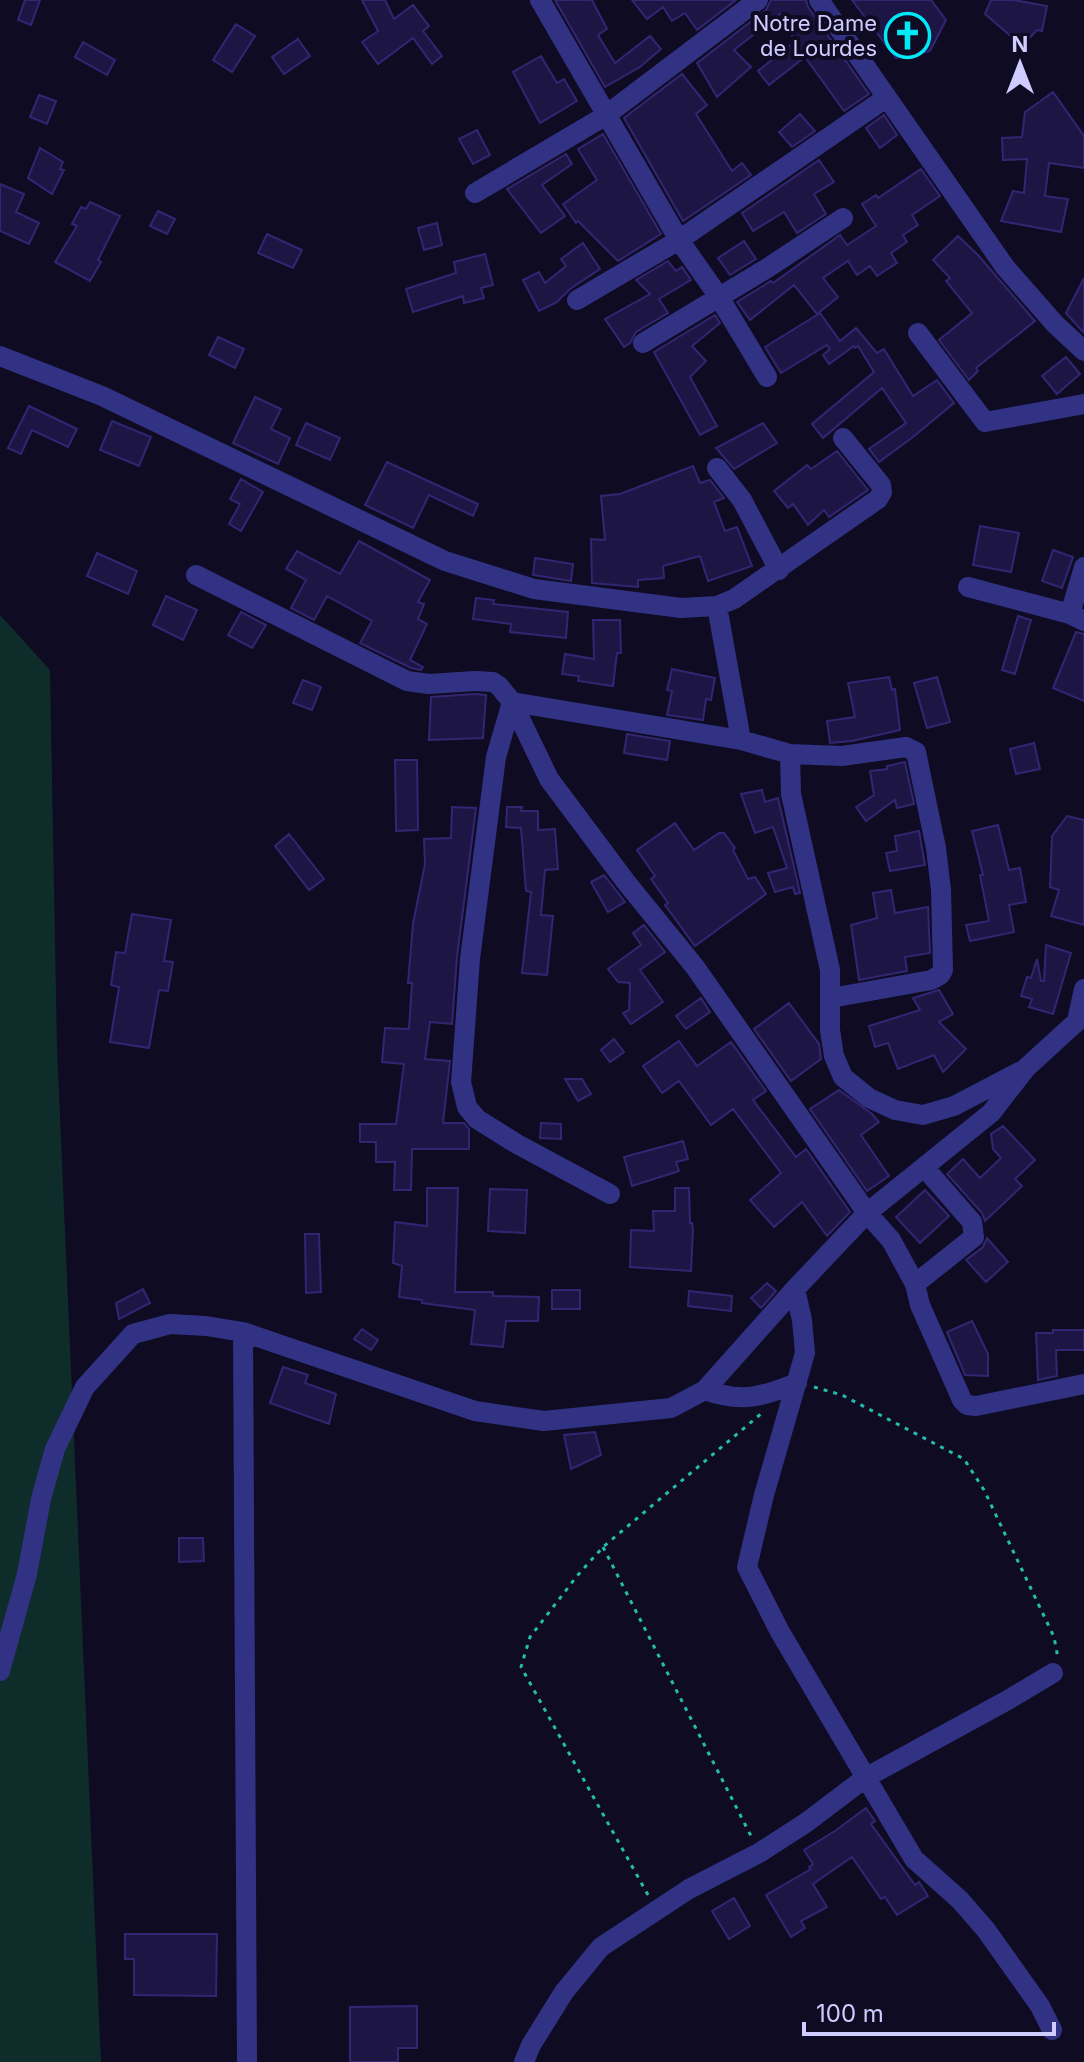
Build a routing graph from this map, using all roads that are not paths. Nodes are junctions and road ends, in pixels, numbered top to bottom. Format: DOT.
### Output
graph roads {
  1 [pos="540,0"];
  2 [pos="758,0"];
  3 [pos="819,0"];
  4 [pos="886,98"];
  5 [pos="605,116"];
  6 [pos="475,193"];
  7 [pos="843,218"];
  8 [pos="679,240"];
  9 [pos="719,297"];
  10 [pos="577,300"];
  11 [pos="918,333"];
  12 [pos="643,343"];
  13 [pos="1084,351"];
  14 [pos="0,356"];
  15 [pos="767,377"];
  16 [pos="1084,404"];
  17 [pos="843,438"];
  18 [pos="717,468"];
  19 [pos="1084,567"];
  20 [pos="779,570"];
  21 [pos="196,575"];
  22 [pos="968,587"];
  23 [pos="717,606"];
  24 [pos="1077,618"];
  25 [pos="512,702"];
  26 [pos="741,740"];
  27 [pos="790,754"];
  28 [pos="1084,989"];
  29 [pos="831,998"];
  30 [pos="1080,1018"];
  31 [pos="1026,1068"];
  32 [pos="924,1167"];
  33 [pos="610,1194"];
  34 [pos="867,1213"];
  35 [pos="915,1284"];
  36 [pos="795,1289"];
  37 [pos="243,1332"];
  38 [pos="797,1383"];
  39 [pos="1084,1384"];
  40 [pos="705,1390"];
  41 [pos="0,1671"];
  42 [pos="1053,1673"];
  43 [pos="865,1778"];
  44 [pos="1052,2030"];
  45 [pos="247,2062"];
  46 [pos="524,2062"];
  1 -- 5 [label="street"];
  2 -- 5 [label="street"];
  3 -- 4 [label="street"];
  4 -- 8 [label="street"];
  4 -- 13 [label="street"];
  5 -- 6 [label="street"];
  5 -- 8 [label="street"];
  7 -- 9 [label="street"];
  8 -- 9 [label="street"];
  8 -- 10 [label="street"];
  9 -- 12 [label="street"];
  9 -- 15 [label="street"];
  11 -- 16 [label="street"];
  14 -- 23 [label="street"];
  17 -- 20 [label="street"];
  18 -- 20 [label="street"];
  19 -- 24 [label="street"];
  20 -- 23 [label="street"];
  21 -- 25 [label="street"];
  22 -- 24 [label="street"];
  23 -- 26 [label="street"];
  25 -- 26 [label="street"];
  25 -- 33 [label="street"];
  25 -- 34 [label="street"];
  26 -- 27 [label="street"];
  27 -- 29 [label="street"];
  27 -- 29 [label="street"];
  28 -- 30 [label="street"];
  29 -- 31 [label="street"];
  30 -- 31 [label="street"];
  31 -- 32 [label="street"];
  32 -- 34 [label="street"];
  32 -- 35 [label="street"];
  34 -- 35 [label="street"];
  34 -- 36 [label="street"];
  35 -- 39 [label="street"];
  36 -- 38 [label="street"];
  36 -- 40 [label="street"];
  37 -- 40 [label="street"];
  37 -- 41 [label="street"];
  37 -- 45 [label="street"];
  38 -- 40 [label="street"];
  38 -- 43 [label="street"];
  42 -- 43 [label="street"];
  43 -- 44 [label="street"];
  43 -- 46 [label="street"];
}
